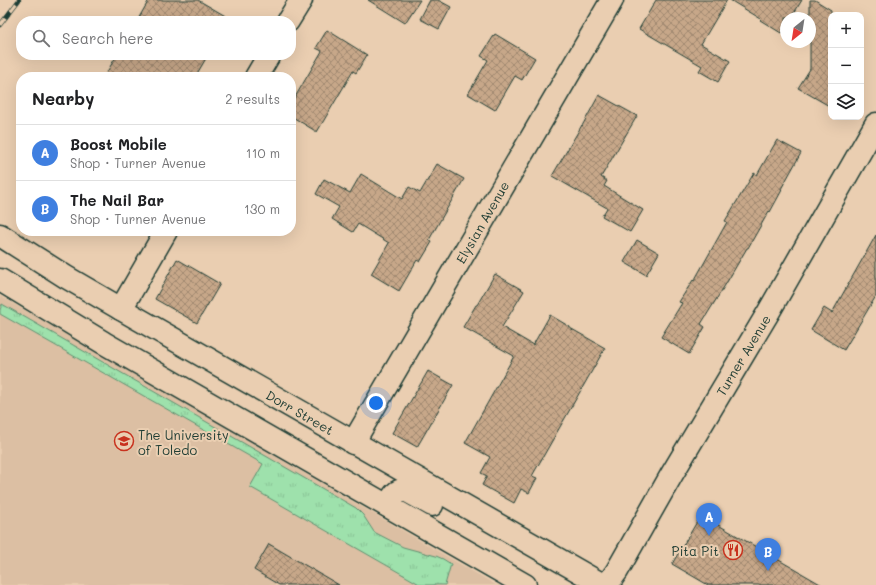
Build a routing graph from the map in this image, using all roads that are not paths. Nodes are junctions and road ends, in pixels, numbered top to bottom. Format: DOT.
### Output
graph roads {
  1 [pos="301,0"];
  2 [pos="612,0"];
  3 [pos="291,16"];
  4 [pos="266,60"];
  5 [pos="259,72"];
  6 [pos="876,124"];
  7 [pos="0,234"];
  8 [pos="163,236"];
  9 [pos="0,280"];
  10 [pos="121,309"];
  11 [pos="353,443"];
  12 [pos="388,506"];
  13 [pos="524,585"];
  14 [pos="602,585"];
  15 [pos="608,585"];
  1 -- 3 [label="main road"];
  2 -- 11 [label="main road, Elysian Avenue"];
  4 -- 5 [label="main road"];
  6 -- 15 [label="main road, Turner Avenue"];
  7 -- 10 [label="main road, Dorr Street"];
  8 -- 10 [label="main road"];
  9 -- 12 [label="main road"];
  10 -- 11 [label="main road, Dorr Street"];
  11 -- 14 [label="main road, Dorr Street"];
  12 -- 13 [label="main road"];
  12 -- 14 [label="main road"];
}
